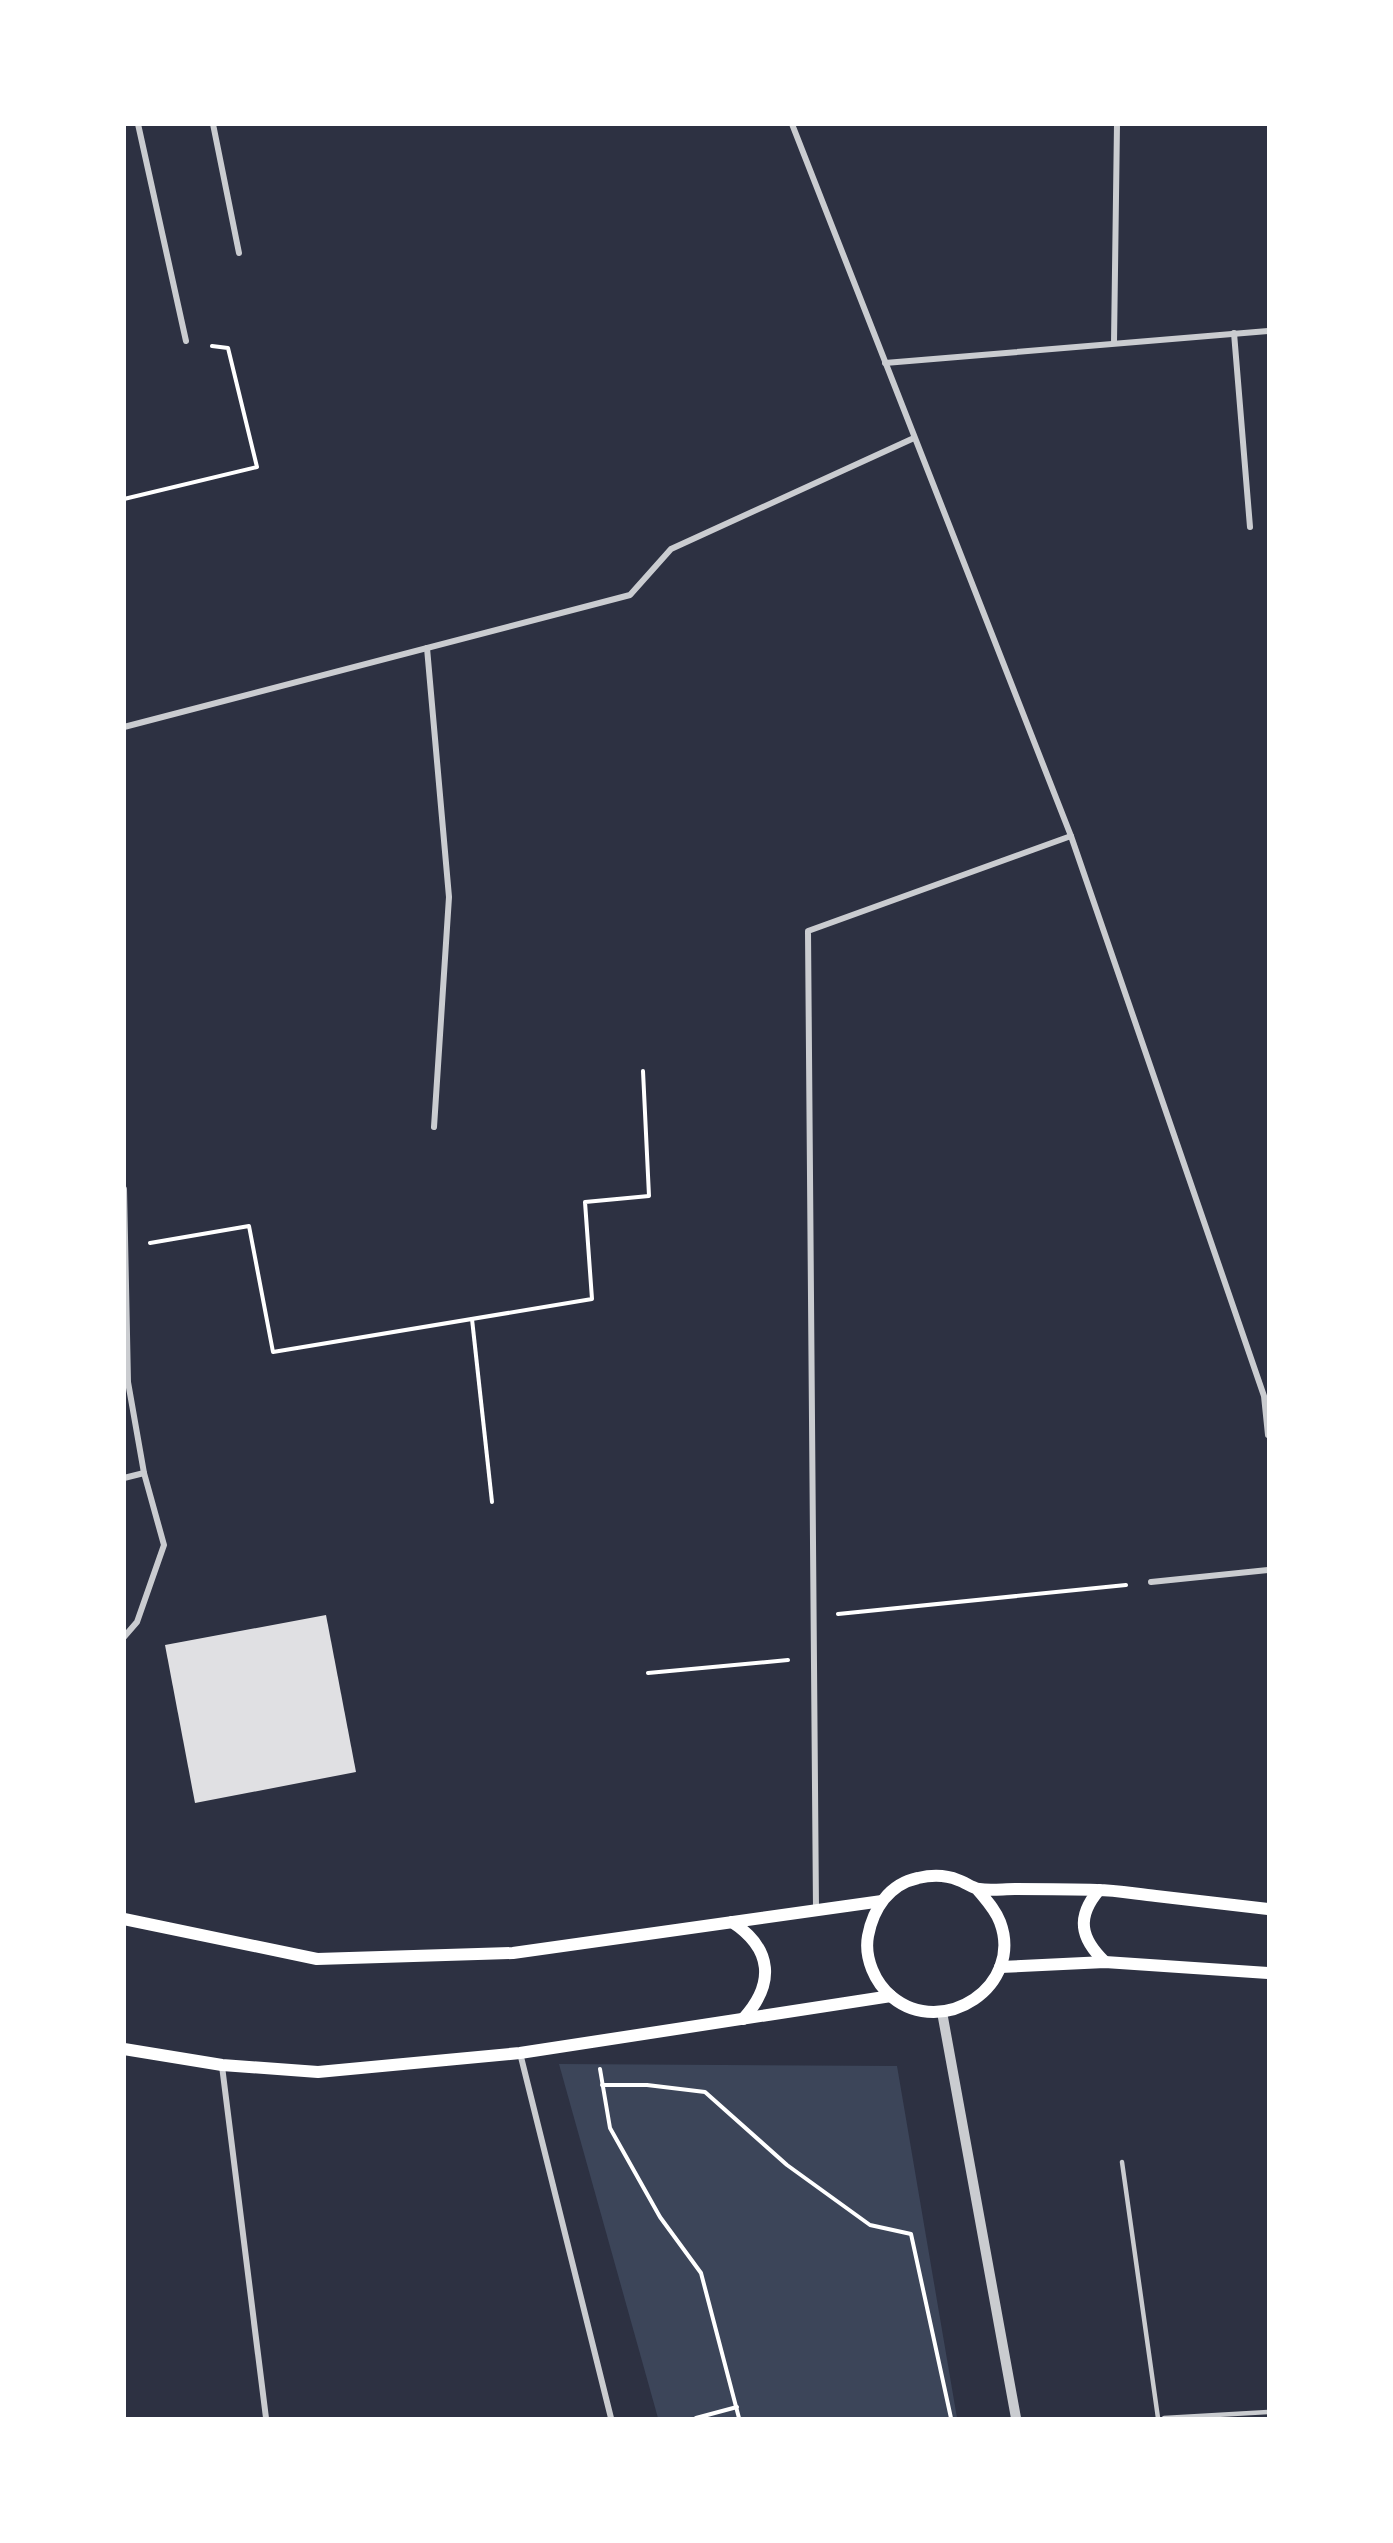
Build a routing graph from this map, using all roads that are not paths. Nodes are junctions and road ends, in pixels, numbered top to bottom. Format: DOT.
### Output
graph roads {
  1 [pos="138,124"];
  2 [pos="213,124"];
  3 [pos="792,124"];
  4 [pos="1118,124"];
  5 [pos="239,253"];
  6 [pos="1269,331"];
  7 [pos="1234,333"];
  8 [pos="186,341"];
  9 [pos="1114,343"];
  10 [pos="885,363"];
  11 [pos="914,438"];
  12 [pos="1250,527"];
  13 [pos="427,648"];
  14 [pos="124,727"];
  15 [pos="1071,836"];
  16 [pos="434,1127"];
  17 [pos="124,1189"];
  18 [pos="1267,1396"];
  19 [pos="1269,1435"];
  20 [pos="144,1473"];
  21 [pos="124,1478"];
  22 [pos="1269,1570"];
  23 [pos="1151,1582"];
  24 [pos="124,1637"];
  25 [pos="977,1889"];
  26 [pos="1100,1890"];
  27 [pos="882,1901"];
  28 [pos="816,1909"];
  29 [pos="1269,1909"];
  30 [pos="124,1919"];
  31 [pos="732,1922"];
  32 [pos="1105,1962"];
  33 [pos="1000,1967"];
  34 [pos="1269,1973"];
  35 [pos="891,1996"];
  36 [pos="942,2013"];
  37 [pos="743,2019"];
  38 [pos="124,2049"];
  39 [pos="520,2053"];
  40 [pos="222,2065"];
  41 [pos="1122,2162"];
  42 [pos="1269,2412"];
  43 [pos="267,2418"];
  44 [pos="611,2418"];
  45 [pos="1016,2418"];
  46 [pos="1158,2418"];
  47 [pos="1164,2418"];
  1 -- 8 [label="street"];
  2 -- 5 [label="street"];
  3 -- 10 [label="street"];
  4 -- 9 [label="street"];
  6 -- 7 [label="street"];
  7 -- 9 [label="street"];
  7 -- 12 [label="street"];
  9 -- 10 [label="street"];
  10 -- 11 [label="street"];
  11 -- 13 [label="street"];
  11 -- 15 [label="street"];
  13 -- 14 [label="street"];
  13 -- 16 [label="street"];
  15 -- 18 [label="street"];
  15 -- 28 [label="street"];
  17 -- 20 [label="street"];
  18 -- 19 [label="street"];
  20 -- 21 [label="street"];
  20 -- 24 [label="street"];
  22 -- 23 [label="street"];
  25 -- 26 [label="main road"];
  25 -- 27 [label="main road"];
  25 -- 33 [label="main road"];
  26 -- 29 [label="main road"];
  26 -- 32 [label="main road"];
  27 -- 28 [label="main road"];
  27 -- 35 [label="main road"];
  28 -- 31 [label="main road"];
  30 -- 31 [label="main road"];
  31 -- 37 [label="main road"];
  32 -- 33 [label="main road"];
  32 -- 34 [label="main road"];
  33 -- 36 [label="main road"];
  35 -- 36 [label="main road"];
  35 -- 37 [label="main road"];
  36 -- 45 [label="street"];
  37 -- 39 [label="main road"];
  38 -- 40 [label="main road"];
  39 -- 40 [label="main road"];
  39 -- 44 [label="street"];
  40 -- 43 [label="street"];
  41 -- 46 [label="lane"];
  42 -- 47 [label="lane"];
}
